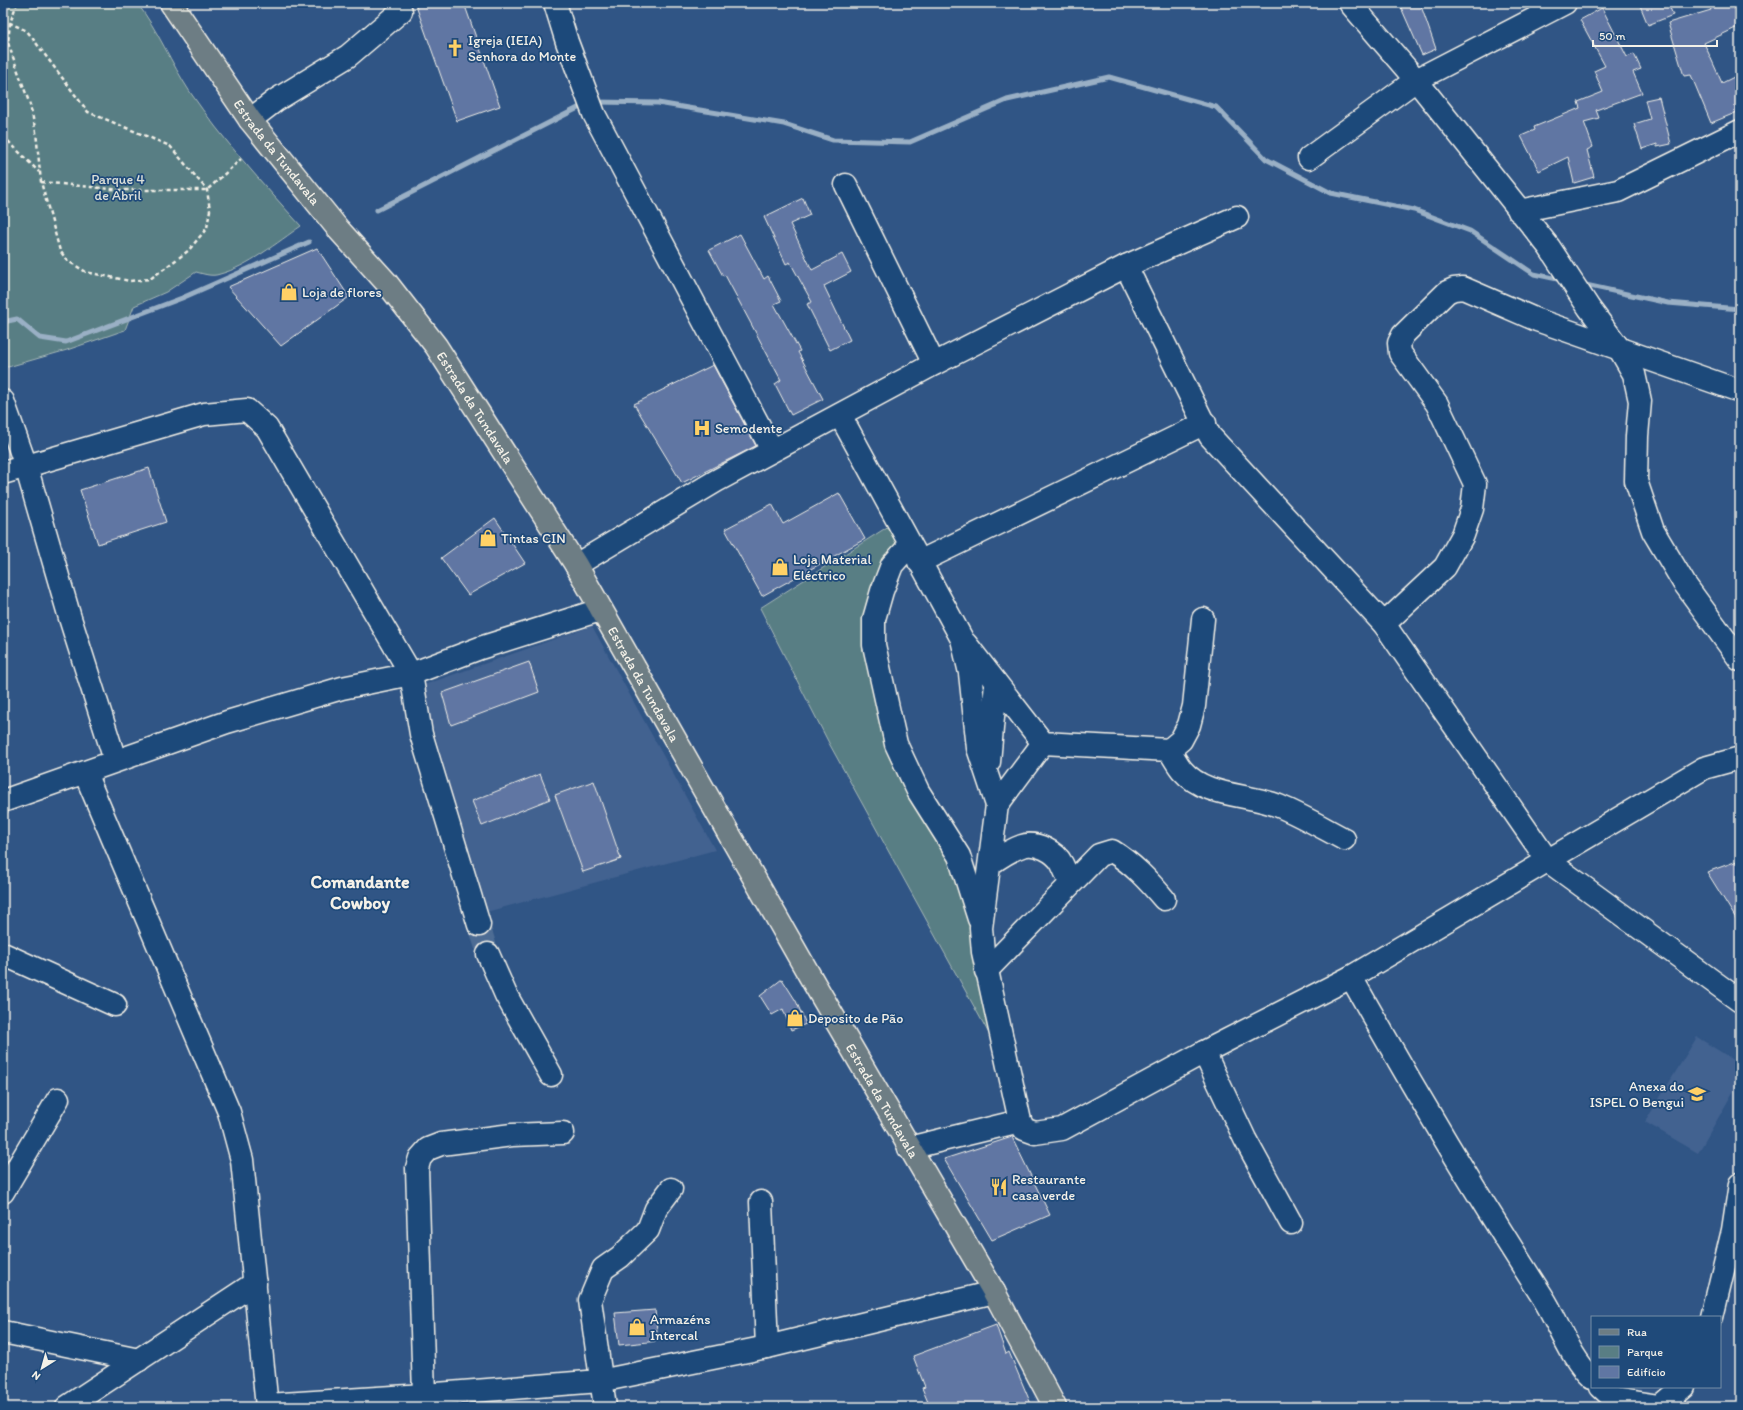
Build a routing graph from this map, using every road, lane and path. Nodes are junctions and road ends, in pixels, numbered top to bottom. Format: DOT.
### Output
graph roads {
  1 [pos="17,3"];
  2 [pos="171,3"];
  3 [pos="555,3"];
  4 [pos="1350,3"];
  5 [pos="1565,3"];
  6 [pos="401,11"];
  7 [pos="3,19"];
  8 [pos="10,23"];
  9 [pos="1416,80"];
  10 [pos="250,120"];
  11 [pos="1740,131"];
  12 [pos="3,136"];
  13 [pos="1309,158"];
  14 [pos="241,159"];
  15 [pos="39,172"];
  16 [pos="41,182"];
  17 [pos="846,185"];
  18 [pos="207,190"];
  19 [pos="1519,211"];
  20 [pos="1237,217"];
  21 [pos="1126,266"];
  22 [pos="1619,348"];
  23 [pos="934,364"];
  24 [pos="1740,391"];
  25 [pos="3,401"];
  26 [pos="840,415"];
  27 [pos="1205,423"];
  28 [pos="772,450"];
  29 [pos="26,466"];
  30 [pos="3,473"];
  31 [pos="914,554"];
  32 [pos="576,565"];
  33 [pos="600,610"];
  34 [pos="1203,619"];
  35 [pos="1384,624"];
  36 [pos="962,639"];
  37 [pos="1740,660"];
  38 [pos="411,674"];
  39 [pos="996,683"];
  40 [pos="1043,743"];
  41 [pos="1169,750"];
  42 [pos="1740,758"];
  43 [pos="115,760"];
  44 [pos="85,773"];
  45 [pos="988,777"];
  46 [pos="3,801"];
  47 [pos="997,805"];
  48 [pos="1344,839"];
  49 [pos="1548,861"];
  50 [pos="990,864"];
  51 [pos="1070,884"];
  52 [pos="1164,899"];
  53 [pos="479,925"];
  54 [pos="981,928"];
  55 [pos="3,954"];
  56 [pos="488,954"];
  57 [pos="986,971"];
  58 [pos="1352,977"];
  59 [pos="1740,1001"];
  60 [pos="115,1005"];
  61 [pos="1204,1052"];
  62 [pos="551,1075"];
  63 [pos="58,1099"];
  64 [pos="1020,1121"];
  65 [pos="563,1133"];
  66 [pos="909,1148"];
  67 [pos="1740,1184"];
  68 [pos="671,1189"];
  69 [pos="3,1192"];
  70 [pos="761,1202"];
  71 [pos="1290,1223"];
  72 [pos="256,1283"];
  73 [pos="994,1292"];
  74 [pos="1712,1316"];
  75 [pos="3,1332"];
  76 [pos="767,1347"];
  77 [pos="139,1360"];
  78 [pos="1591,1377"];
  79 [pos="600,1382"];
  80 [pos="1602,1388"];
  81 [pos="1681,1388"];
  82 [pos="434,1399"];
  83 [pos="267,1406"];
  84 [pos="67,1407"];
  85 [pos="605,1407"];
  86 [pos="1055,1407"];
  1 -- 8 [label="path"];
  2 -- 10 [label="main road, Estrada da Tundavala"];
  3 -- 28 [label="street"];
  4 -- 9 [label="street"];
  5 -- 9 [label="street"];
  6 -- 10 [label="street"];
  7 -- 8 [label="path"];
  8 -- 15 [label="path"];
  8 -- 18 [label="path"];
  9 -- 13 [label="street"];
  9 -- 19 [label="street"];
  10 -- 32 [label="main road, Estrada da Tundavala"];
  11 -- 19 [label="street"];
  12 -- 15 [label="path"];
  14 -- 18 [label="path"];
  15 -- 16 [label="path"];
  16 -- 18 [label="path"];
  16 -- 18 [label="path"];
  17 -- 23 [label="street"];
  19 -- 22 [label="street"];
  20 -- 21 [label="street"];
  21 -- 23 [label="street"];
  21 -- 27 [label="street"];
  22 -- 24 [label="street"];
  22 -- 35 [label="street"];
  22 -- 37 [label="street"];
  23 -- 26 [label="street"];
  25 -- 29 [label="street"];
  26 -- 28 [label="street"];
  26 -- 31 [label="street"];
  27 -- 31 [label="street"];
  27 -- 35 [label="street"];
  28 -- 32 [label="street"];
  29 -- 30 [label="street"];
  29 -- 38 [label="street"];
  29 -- 43 [label="street"];
  31 -- 36 [label="street"];
  31 -- 54 [label="street"];
  32 -- 33 [label="main road, Estrada da Tundavala"];
  33 -- 38 [label="street"];
  33 -- 66 [label="main road, Estrada da Tundavala"];
  34 -- 41 [label="street"];
  35 -- 49 [label="street"];
  36 -- 39 [label="street"];
  36 -- 45 [label="street"];
  38 -- 43 [label="street"];
  38 -- 53 [label="street"];
  39 -- 40 [label="street"];
  39 -- 45 [label="street"];
  40 -- 41 [label="street"];
  40 -- 47 [label="street"];
  41 -- 48 [label="street"];
  42 -- 49 [label="street"];
  43 -- 44 [label="street"];
  44 -- 46 [label="street"];
  44 -- 72 [label="street"];
  45 -- 47 [label="street"];
  47 -- 50 [label="street"];
  49 -- 58 [label="street"];
  49 -- 59 [label="street"];
  50 -- 51 [label="street"];
  50 -- 54 [label="street"];
  51 -- 52 [label="street"];
  51 -- 57 [label="street"];
  54 -- 57 [label="street"];
  55 -- 60 [label="street"];
  56 -- 62 [label="street"];
  57 -- 64 [label="street"];
  58 -- 61 [label="street"];
  58 -- 78 [label="street"];
  61 -- 64 [label="street"];
  61 -- 71 [label="street"];
  63 -- 69 [label="street"];
  64 -- 66 [label="street"];
  65 -- 82 [label="street"];
  66 -- 73 [label="main road, Estrada da Tundavala"];
  67 -- 74 [label="street"];
  68 -- 79 [label="street"];
  70 -- 76 [label="street"];
  72 -- 77 [label="street"];
  72 -- 83 [label="street"];
  73 -- 76 [label="street"];
  73 -- 86 [label="main road, Estrada da Tundavala"];
  75 -- 77 [label="street"];
  76 -- 79 [label="street"];
  77 -- 84 [label="street"];
  79 -- 82 [label="street"];
  79 -- 85 [label="street"];
  80 -- 81 [label="street"];
  82 -- 83 [label="street"];
}
